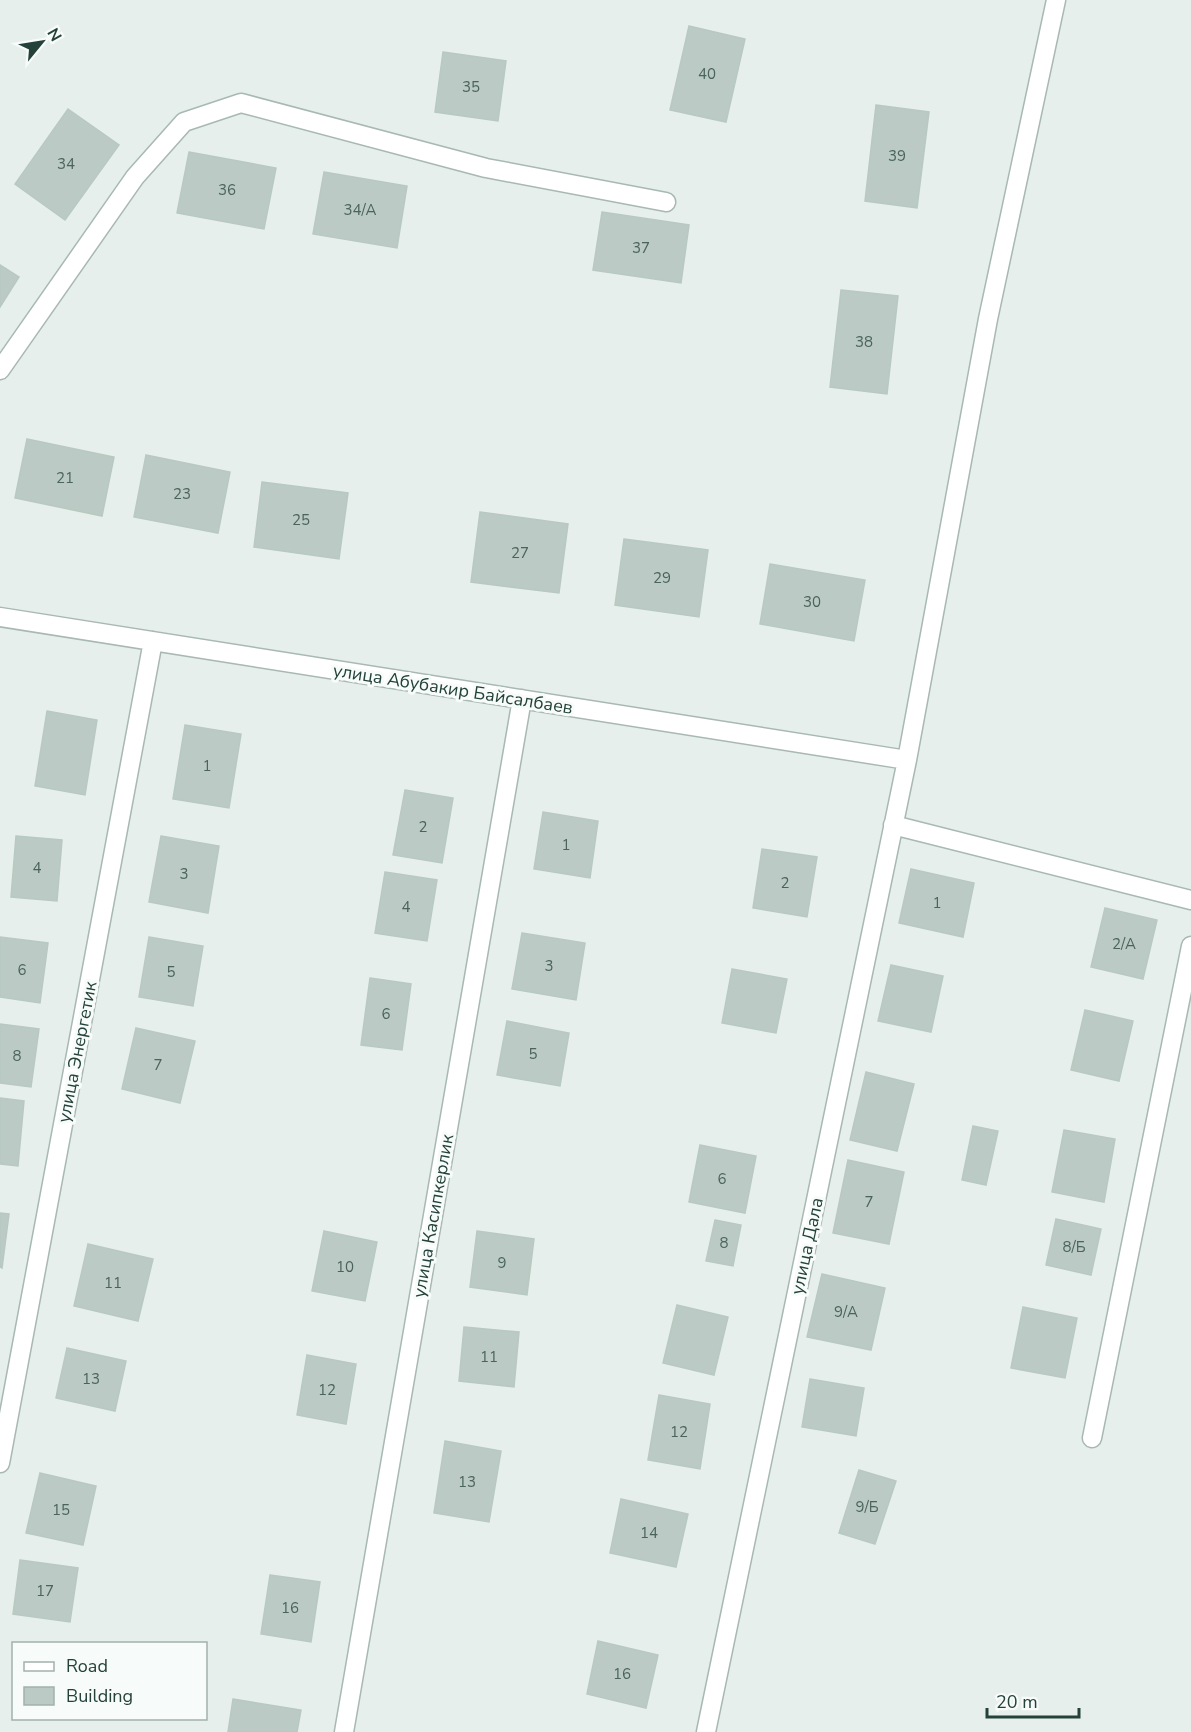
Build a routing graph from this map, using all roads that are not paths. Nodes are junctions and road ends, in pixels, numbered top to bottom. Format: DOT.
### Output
graph roads {
  1 [pos="1056,0"];
  2 [pos="666,202"];
  3 [pos="0,370"];
  4 [pos="0,617"];
  5 [pos="153,641"];
  6 [pos="522,699"];
  7 [pos="907,760"];
  8 [pos="893,825"];
  9 [pos="1191,900"];
  10 [pos="1191,946"];
  11 [pos="1092,1438"];
  12 [pos="0,1463"];
  13 [pos="344,1732"];
  14 [pos="706,1732"];
  1 -- 7 [label="street, улица Дала"];
  2 -- 3 [label="street"];
  4 -- 5 [label="street, улица Абубакир Байсалбаев"];
  5 -- 6 [label="street, улица Абубакир Байсалбаев"];
  5 -- 12 [label="street, улица Энергетик"];
  6 -- 7 [label="street, улица Абубакир Байсалбаев"];
  6 -- 13 [label="street, улица Касипкерлик"];
  7 -- 8 [label="street, улица Дала"];
  8 -- 9 [label="street"];
  8 -- 14 [label="street, улица Дала"];
  10 -- 11 [label="street"];
}
